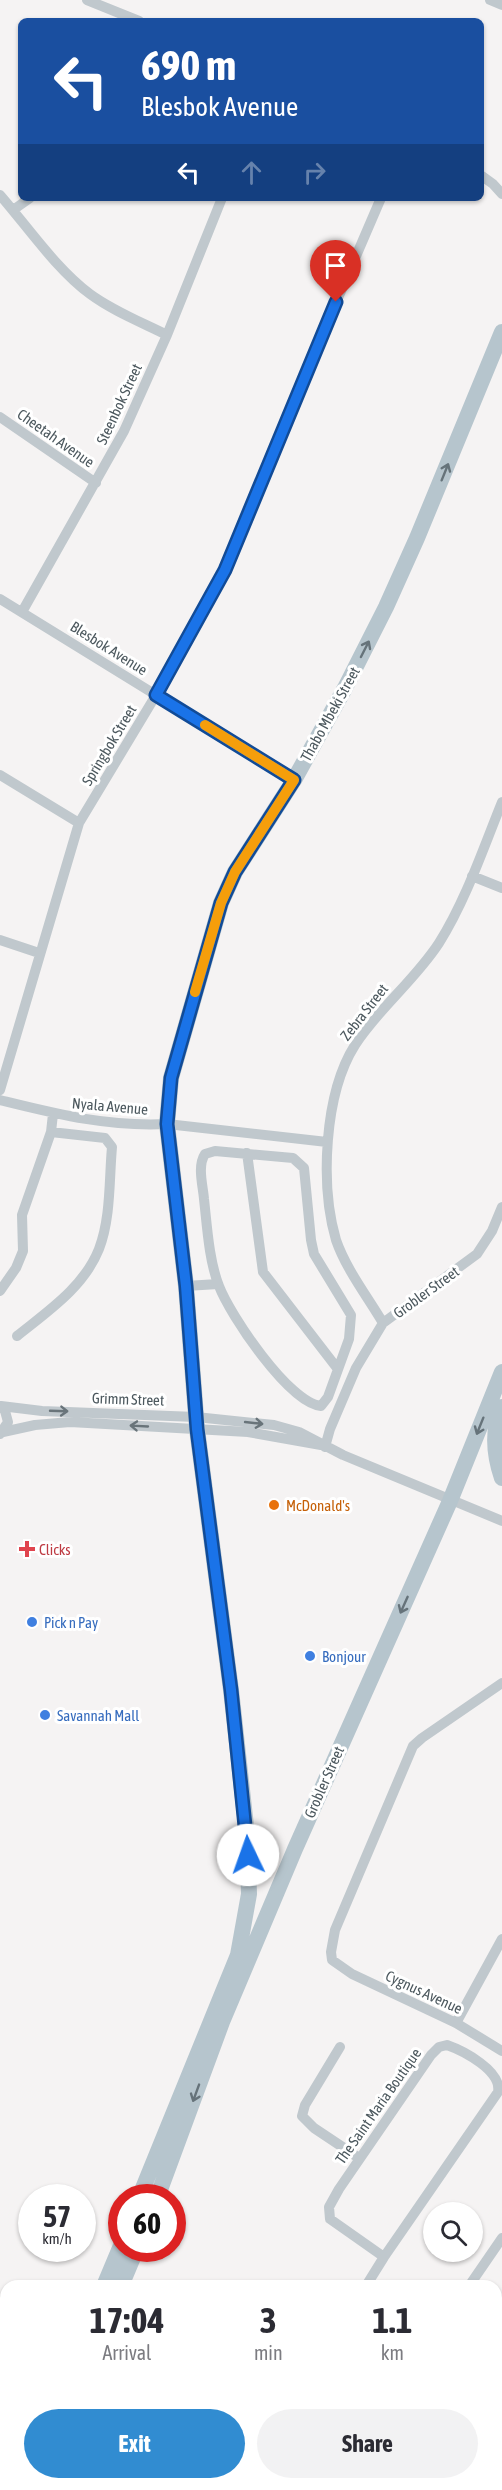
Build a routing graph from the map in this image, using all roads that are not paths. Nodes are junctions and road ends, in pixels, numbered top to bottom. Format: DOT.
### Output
graph roads {
  1 [pos="87,0"];
  2 [pos="490,0"];
  3 [pos="502,5"];
  4 [pos="128,18"];
  5 [pos="484,177"];
  6 [pos="498,184"];
  7 [pos="502,194"];
  8 [pos="0,195"];
  9 [pos="26,201"];
  10 [pos="221,201"];
  11 [pos="380,201"];
  12 [pos="13,210"];
  13 [pos="502,332"];
  14 [pos="167,335"];
  15 [pos="0,417"];
  16 [pos="96,483"];
  17 [pos="0,599"];
  18 [pos="22,612"];
  19 [pos="156,695"];
  20 [pos="0,775"];
  21 [pos="294,780"];
  22 [pos="502,802"];
  23 [pos="79,823"];
  24 [pos="472,876"];
  25 [pos="502,888"];
  26 [pos="0,940"];
  27 [pos="39,953"];
  28 [pos="0,1090"];
  29 [pos="0,1100"];
  30 [pos="53,1114"];
  31 [pos="167,1124"];
  32 [pos="51,1132"];
  33 [pos="327,1142"];
  34 [pos="247,1154"];
  35 [pos="502,1206"];
  36 [pos="218,1284"];
  37 [pos="186,1286"];
  38 [pos="0,1291"];
  39 [pos="383,1323"];
  40 [pos="17,1336"];
  41 [pos="337,1368"];
  42 [pos="502,1372"];
  43 [pos="1,1406"];
  44 [pos="502,1407"];
  45 [pos="196,1423"];
  46 [pos="2,1433"];
  47 [pos="323,1446"];
  48 [pos="502,1478"];
  49 [pos="450,1501"];
  50 [pos="502,1521"];
  51 [pos="502,1683"];
  52 [pos="295,1849"];
  53 [pos="502,1939"];
  54 [pos="238,1955"];
  55 [pos="456,2023"];
  56 [pos="216,2038"];
  57 [pos="340,2047"];
  58 [pos="502,2052"];
  59 [pos="359,2158"];
  60 [pos="145,2184"];
  61 [pos="162,2184"];
  62 [pos="502,2238"];
  63 [pos="384,2257"];
  64 [pos="114,2262"];
  65 [pos="131,2262"];
  66 [pos="107,2280"];
  67 [pos="124,2280"];
  68 [pos="370,2280"];
  69 [pos="473,2280"];
  1 -- 4 [label="street"];
  2 -- 3 [label="street"];
  5 -- 6 [label="street"];
  6 -- 7 [label="street"];
  8 -- 12 [label="street"];
  9 -- 12 [label="street"];
  10 -- 14 [label="street, Steenbok Street"];
  11 -- 19 [label="street, Springbok Street"];
  12 -- 14 [label="street"];
  21 -- 13 [label="main road, Thabo Mbeki Street, one-way"];
  14 -- 16 [label="street, Steenbok Street"];
  15 -- 16 [label="street, Cheetah Avenue"];
  16 -- 18 [label="street, Steenbok Street"];
  17 -- 18 [label="street, Blesbok Avenue"];
  18 -- 19 [label="street, Blesbok Avenue"];
  19 -- 21 [label="street, Blesbok Avenue"];
  19 -- 23 [label="street, Springbok Street"];
  20 -- 23 [label="street"];
  21 -- 31 [label="main road, Thabo Mbeki Street"];
  22 -- 24 [label="street, Zebra Street"];
  23 -- 27 [label="street, Springbok Street"];
  24 -- 25 [label="street"];
  24 -- 33 [label="street, Zebra Street"];
  26 -- 27 [label="street"];
  27 -- 28 [label="street, Springbok Street"];
  29 -- 30 [label="street, Nyala Avenue"];
  30 -- 31 [label="street, Nyala Avenue"];
  30 -- 32 [label="street"];
  31 -- 33 [label="street, Nyala Avenue"];
  31 -- 37 [label="main road, Thabo Mbeki Street"];
  32 -- 38 [label="street"];
  32 -- 40 [label="street"];
  33 -- 39 [label="street, Zebra Street"];
  34 -- 36 [label="street"];
  34 -- 41 [label="street"];
  34 -- 41 [label="street"];
  35 -- 39 [label="street, Grobler Street"];
  36 -- 37 [label="street"];
  36 -- 41 [label="street"];
  37 -- 45 [label="main road, Thabo Mbeki Street"];
  39 -- 47 [label="street, Grobler Street"];
  42 -- 49 [label="main road, Grobler Street, one-way"];
  43 -- 45 [label="street, Grimm Street, one-way"];
  43 -- 46 [label="street"];
  44 -- 48 [label="main road"];
  45 -- 46 [label="street, Grimm Street, one-way"];
  45 -- 47 [label="street, Grimm Street"];
  45 -- 54 [label="main road, Thabo Mbeki Street"];
  47 -- 49 [label="street, Grimm Street"];
  49 -- 50 [label="street, Grimm Street"];
  49 -- 52 [label="main road, Grobler Street, one-way"];
  51 -- 55 [label="street, Cygnus Avenue"];
  52 -- 54 [label="main road"];
  52 -- 56 [label="main road, Grobler Street"];
  53 -- 55 [label="street"];
  54 -- 56 [label="main road"];
  54 -- 60 [label="main road"];
  55 -- 58 [label="street, Cygnus Avenue"];
  56 -- 61 [label="main road, Grobler Street, one-way"];
  57 -- 59 [label="street"];
  59 -- 63 [label="street, The Saint Maria Boutique"];
  59 -- 63 [label="street, The Saint Maria Boutique"];
  62 -- 69 [label="street"];
  63 -- 68 [label="street, The Saint Maria Boutique"];
  64 -- 66 [label="main road"];
  65 -- 67 [label="main road"];
}
